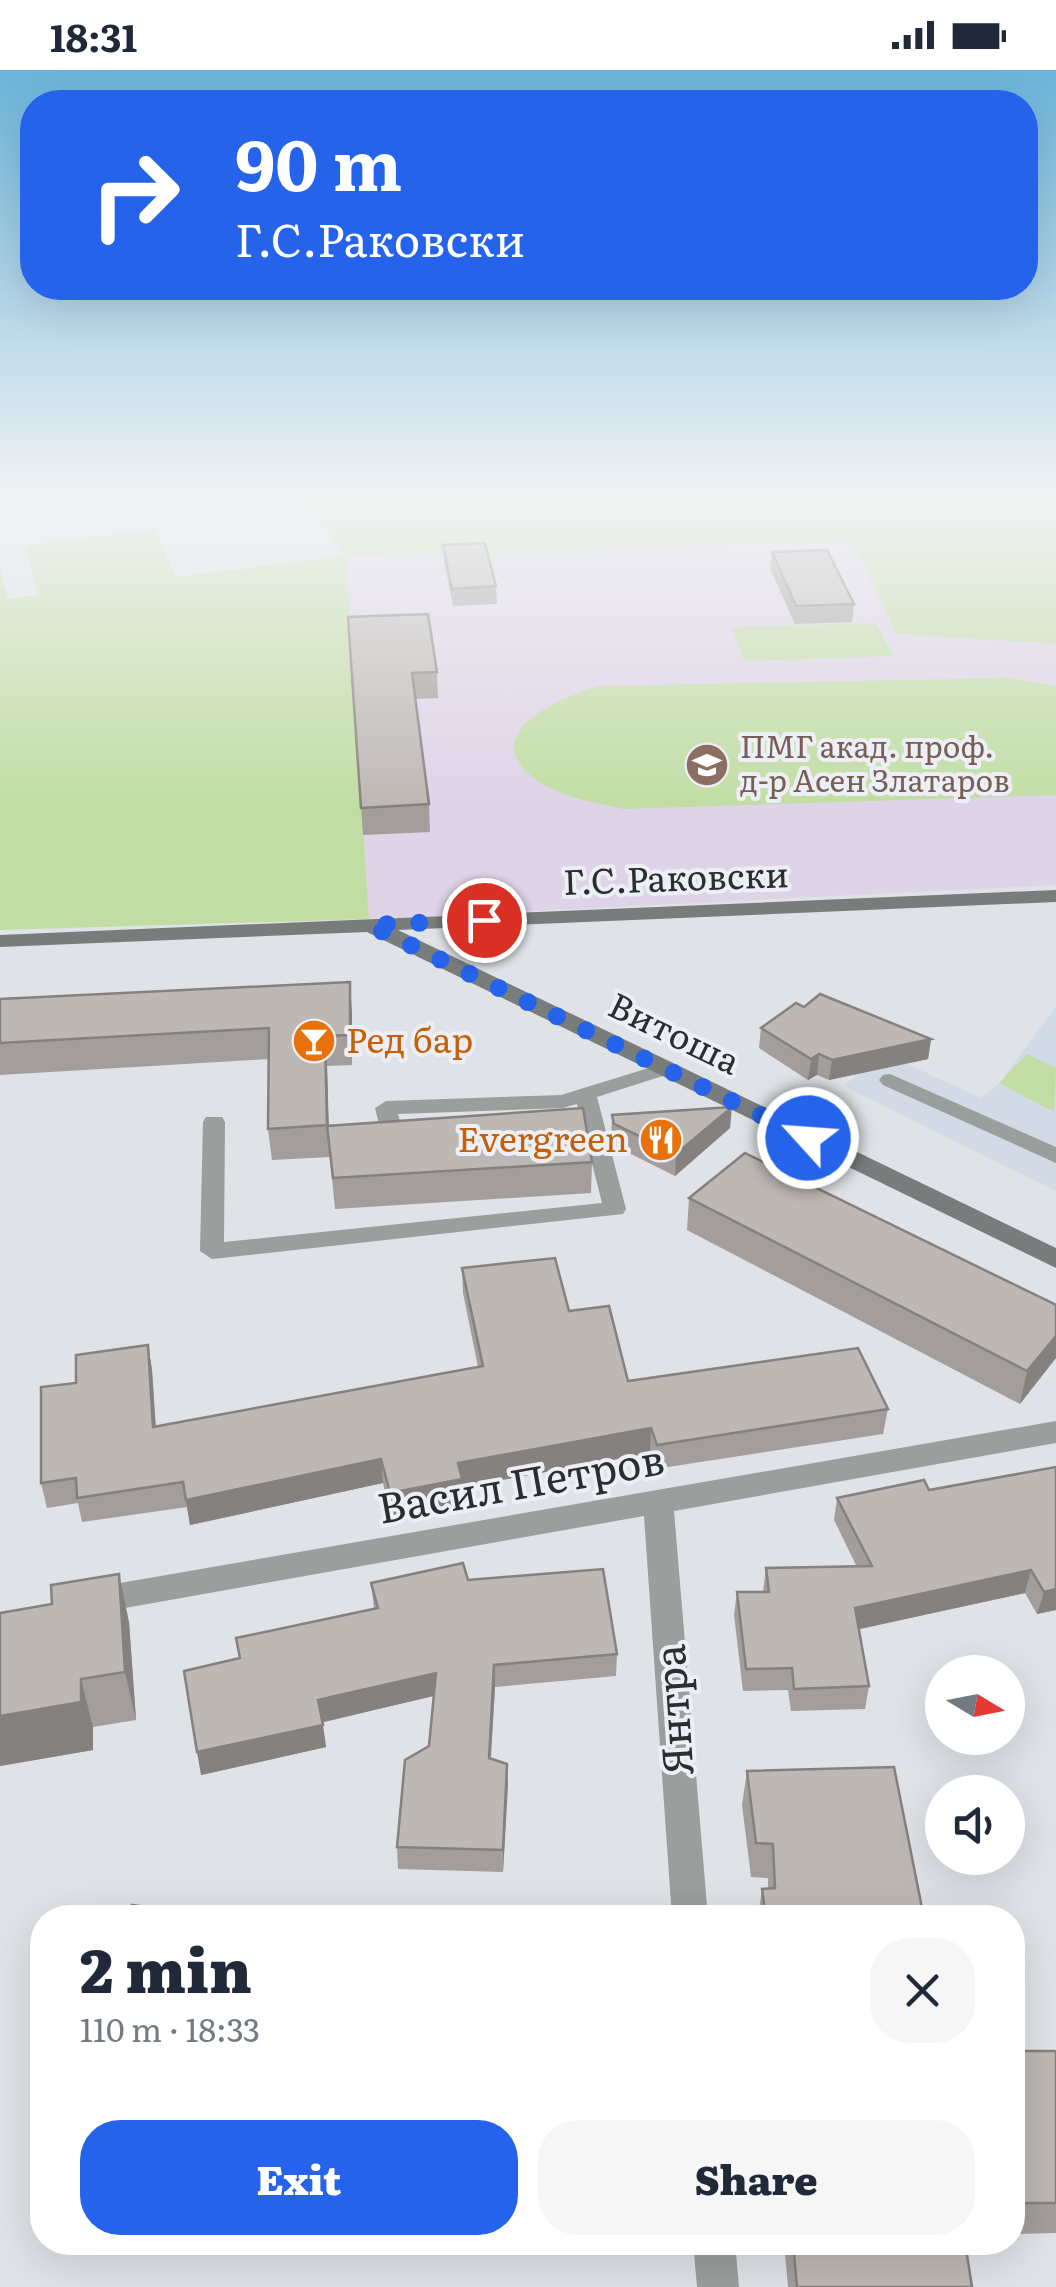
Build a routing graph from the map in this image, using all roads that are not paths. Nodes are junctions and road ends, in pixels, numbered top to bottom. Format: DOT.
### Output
graph roads {
  1 [pos="1056,896"];
  2 [pos="369,925"];
  3 [pos="0,941"];
  4 [pos="666,1069"];
  5 [pos="890,1080"];
  6 [pos="585,1094"];
  7 [pos="214,1122"];
  8 [pos="392,1132"];
  9 [pos="1056,1156"];
  10 [pos="1056,1259"];
  11 [pos="1056,1432"];
  12 [pos="658,1503"];
  13 [pos="58,1607"];
  14 [pos="689,1905"];
  15 [pos="715,2255"];
  16 [pos="718,2287"];
  1 -- 2 [label="street, Г.С.Раковски"];
  2 -- 3 [label="street, Г.С.Раковски"];
  2 -- 4 [label="street, Витоша"];
  4 -- 6 [label="lane"];
  4 -- 10 [label="street, Витоша"];
  5 -- 9 [label="lane"];
  6 -- 7 [label="lane"];
  6 -- 8 [label="lane"];
  11 -- 12 [label="street, Васил Петров"];
  12 -- 13 [label="street, Васил Петров"];
  12 -- 14 [label="street, Янтра"];
  15 -- 16 [label="street"];
}
